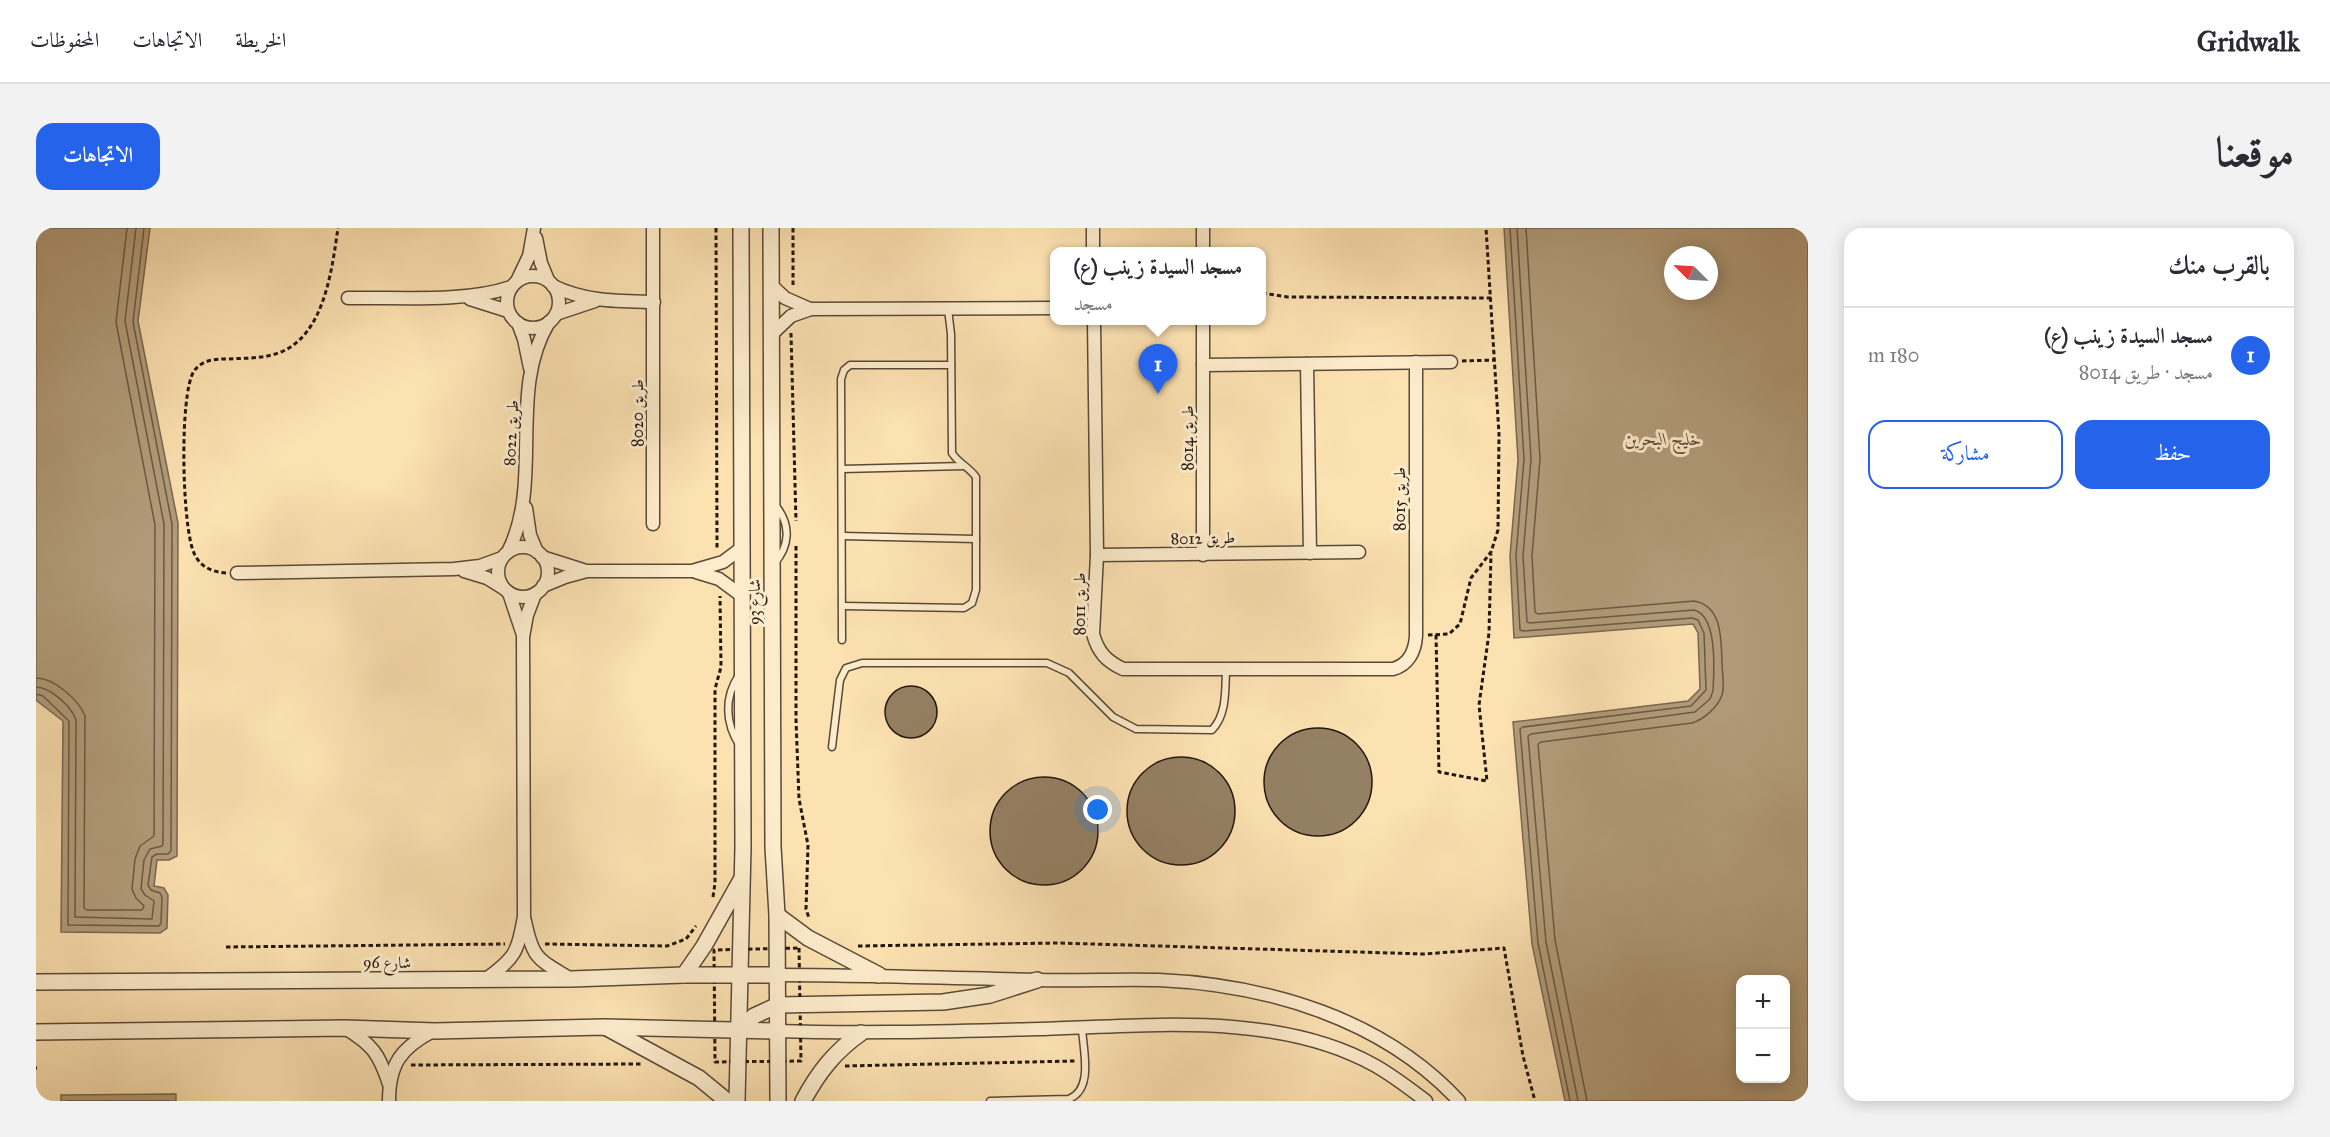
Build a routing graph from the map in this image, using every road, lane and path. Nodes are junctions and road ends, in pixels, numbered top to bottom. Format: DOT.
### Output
graph roads {
  1 [pos="338,228"];
  2 [pos="535,228"];
  3 [pos="653,228"];
  4 [pos="716,228"];
  5 [pos="741,228"];
  6 [pos="771,228"];
  7 [pos="793,228"];
  8 [pos="1093,228"];
  9 [pos="1203,228"];
  10 [pos="1486,228"];
  11 [pos="1093,247"];
  12 [pos="1203,247"];
  13 [pos="551,283"];
  14 [pos="514,284"];
  15 [pos="771,285"];
  16 [pos="1266,294"];
  17 [pos="460,297"];
  18 [pos="348,298"];
  19 [pos="1492,298"];
  20 [pos="597,301"];
  21 [pos="654,302"];
  22 [pos="793,303"];
  23 [pos="1050,308"];
  24 [pos="811,309"];
  25 [pos="948,309"];
  26 [pos="508,311"];
  27 [pos="790,316"];
  28 [pos="552,318"];
  29 [pos="518,323"];
  30 [pos="1094,325"];
  31 [pos="1203,325"];
  32 [pos="771,335"];
  33 [pos="1494,360"];
  34 [pos="1416,362"];
  35 [pos="1451,362"];
  36 [pos="1307,364"];
  37 [pos="951,365"];
  38 [pos="1203,365"];
  39 [pos="530,372"];
  40 [pos="965,466"];
  41 [pos="842,470"];
  42 [pos="524,495"];
  43 [pos="796,521"];
  44 [pos="653,524"];
  45 [pos="842,536"];
  46 [pos="976,539"];
  47 [pos="796,544"];
  48 [pos="743,547"];
  49 [pos="1359,552"];
  50 [pos="1491,552"];
  51 [pos="540,554"];
  52 [pos="1310,554"];
  53 [pos="505,555"];
  54 [pos="1097,555"];
  55 [pos="1203,555"];
  56 [pos="717,565"];
  57 [pos="454,569"];
  58 [pos="587,571"];
  59 [pos="692,571"];
  60 [pos="237,573"];
  61 [pos="719,579"];
  62 [pos="506,590"];
  63 [pos="539,590"];
  64 [pos="742,596"];
  65 [pos="843,606"];
  66 [pos="1436,635"];
  67 [pos="1416,636"];
  68 [pos="523,637"];
  69 [pos="843,640"];
  70 [pos="1226,670"];
  71 [pos="832,747"];
  72 [pos="743,877"];
  73 [pos="712,900"];
  74 [pos="777,915"];
  75 [pos="699,922"];
  76 [pos="811,922"];
  77 [pos="524,944"];
  78 [pos="851,944"];
  79 [pos="226,947"];
  80 [pos="684,975"];
  81 [pos="739,975"];
  82 [pos="778,975"];
  83 [pos="879,975"];
  84 [pos="486,979"];
  85 [pos="571,979"];
  86 [pos="1037,980"];
  87 [pos="36,982"];
  88 [pos="778,1005"];
  89 [pos="604,1027"];
  90 [pos="345,1028"];
  91 [pos="1082,1028"];
  92 [pos="435,1030"];
  93 [pos="738,1031"];
  94 [pos="777,1031"];
  95 [pos="36,1032"];
  96 [pos="861,1034"];
  97 [pos="801,1061"];
  98 [pos="1084,1061"];
  99 [pos="673,1064"];
  100 [pos="395,1065"];
  101 [pos="817,1076"];
  102 [pos="389,1084"];
  103 [pos="389,1101"];
  104 [pos="727,1101"];
  105 [pos="737,1101"];
  106 [pos="778,1101"];
  107 [pos="803,1101"];
  108 [pos="990,1101"];
  109 [pos="1426,1101"];
  110 [pos="1459,1101"];
  111 [pos="1535,1101"];
  1 -- 60 [label="path"];
  2 -- 13 [label="street"];
  2 -- 14 [label="street"];
  3 -- 21 [label="street, طريق 8020"];
  4 -- 56 [label="path"];
  5 -- 48 [label="street, شارع 93"];
  6 -- 15 [label="street, شارع 93"];
  7 -- 22 [label="path"];
  8 -- 11 [label="street"];
  9 -- 12 [label="street"];
  10 -- 19 [label="path"];
  13 -- 14 [label="street"];
  13 -- 20 [label="street"];
  13 -- 28 [label="street"];
  14 -- 17 [label="street"];
  14 -- 26 [label="street"];
  15 -- 22 [label="street"];
  15 -- 32 [label="street, شارع 93"];
  16 -- 19 [label="path"];
  17 -- 18 [label="street"];
  17 -- 26 [label="street"];
  19 -- 33 [label="path"];
  20 -- 21 [label="street"];
  20 -- 28 [label="street"];
  21 -- 44 [label="street, طريق 8020"];
  22 -- 24 [label="street"];
  23 -- 25 [label="street"];
  24 -- 25 [label="street"];
  24 -- 27 [label="street"];
  25 -- 37 [label="lane"];
  26 -- 29 [label="street"];
  27 -- 32 [label="street"];
  27 -- 43 [label="path"];
  28 -- 29 [label="street"];
  28 -- 39 [label="street, طريق 8022"];
  29 -- 39 [label="street, طريق 8022"];
  30 -- 54 [label="street, طريق 8011"];
  31 -- 38 [label="street, طريق 8014"];
  32 -- 74 [label="street, شارع 93"];
  33 -- 35 [label="path"];
  33 -- 50 [label="path"];
  34 -- 35 [label="street"];
  34 -- 36 [label="street"];
  34 -- 67 [label="street, طريق 8015"];
  36 -- 38 [label="street"];
  36 -- 52 [label="street"];
  37 -- 40 [label="lane"];
  37 -- 41 [label="lane"];
  38 -- 55 [label="street, طريق 8014"];
  39 -- 42 [label="street, طريق 8022"];
  40 -- 41 [label="lane"];
  40 -- 46 [label="lane"];
  41 -- 45 [label="lane"];
  42 -- 51 [label="street, طريق 8022"];
  42 -- 53 [label="street, طريق 8022"];
  45 -- 46 [label="lane"];
  45 -- 65 [label="lane"];
  46 -- 65 [label="lane"];
  47 -- 76 [label="path"];
  48 -- 56 [label="street"];
  48 -- 64 [label="street, شارع 93"];
  49 -- 52 [label="street, طريق 8012"];
  50 -- 66 [label="path"];
  50 -- 66 [label="path"];
  51 -- 53 [label="street"];
  51 -- 58 [label="street"];
  51 -- 63 [label="street"];
  52 -- 55 [label="street, طريق 8012"];
  53 -- 57 [label="street"];
  53 -- 62 [label="street"];
  54 -- 55 [label="street, طريق 8012"];
  54 -- 70 [label="street, طريق 8011"];
  56 -- 59 [label="street"];
  57 -- 60 [label="street"];
  57 -- 62 [label="street"];
  58 -- 59 [label="street"];
  58 -- 63 [label="street"];
  59 -- 61 [label="street"];
  61 -- 64 [label="street"];
  61 -- 73 [label="path"];
  62 -- 63 [label="street"];
  62 -- 68 [label="street"];
  63 -- 68 [label="street"];
  64 -- 72 [label="street, شارع 93"];
  65 -- 69 [label="lane"];
  66 -- 67 [label="path"];
  67 -- 70 [label="street, طريق 8011"];
  68 -- 77 [label="street"];
  70 -- 71 [label="lane"];
  72 -- 80 [label="street"];
  72 -- 81 [label="street, شارع 93"];
  74 -- 82 [label="street, شارع 93"];
  74 -- 83 [label="street"];
  75 -- 77 [label="path"];
  77 -- 79 [label="path"];
  77 -- 84 [label="street"];
  77 -- 85 [label="street"];
  78 -- 111 [label="path"];
  80 -- 81 [label="street, شارع 96"];
  80 -- 85 [label="street, شارع 96"];
  81 -- 82 [label="street, شارع 96"];
  81 -- 93 [label="street, شارع 93"];
  82 -- 83 [label="street"];
  82 -- 88 [label="street, شارع 93"];
  83 -- 86 [label="street"];
  84 -- 85 [label="street, شارع 96"];
  84 -- 87 [label="street, شارع 96"];
  86 -- 88 [label="street"];
  86 -- 110 [label="street"];
  88 -- 93 [label="street"];
  88 -- 94 [label="street, شارع 93"];
  89 -- 92 [label="street"];
  89 -- 93 [label="street"];
  89 -- 99 [label="street"];
  90 -- 92 [label="street"];
  90 -- 95 [label="street"];
  90 -- 102 [label="street"];
  91 -- 96 [label="street"];
  91 -- 98 [label="lane"];
  91 -- 109 [label="street"];
  92 -- 100 [label="street"];
  93 -- 94 [label="street"];
  93 -- 105 [label="street, شارع 93"];
  94 -- 96 [label="street"];
  94 -- 106 [label="street, شارع 93"];
  96 -- 101 [label="street"];
  97 -- 101 [label="path"];
  98 -- 101 [label="path"];
  98 -- 108 [label="lane"];
  99 -- 100 [label="path"];
  99 -- 104 [label="street"];
  100 -- 102 [label="street"];
  101 -- 107 [label="street"];
  102 -- 103 [label="street"];
}
